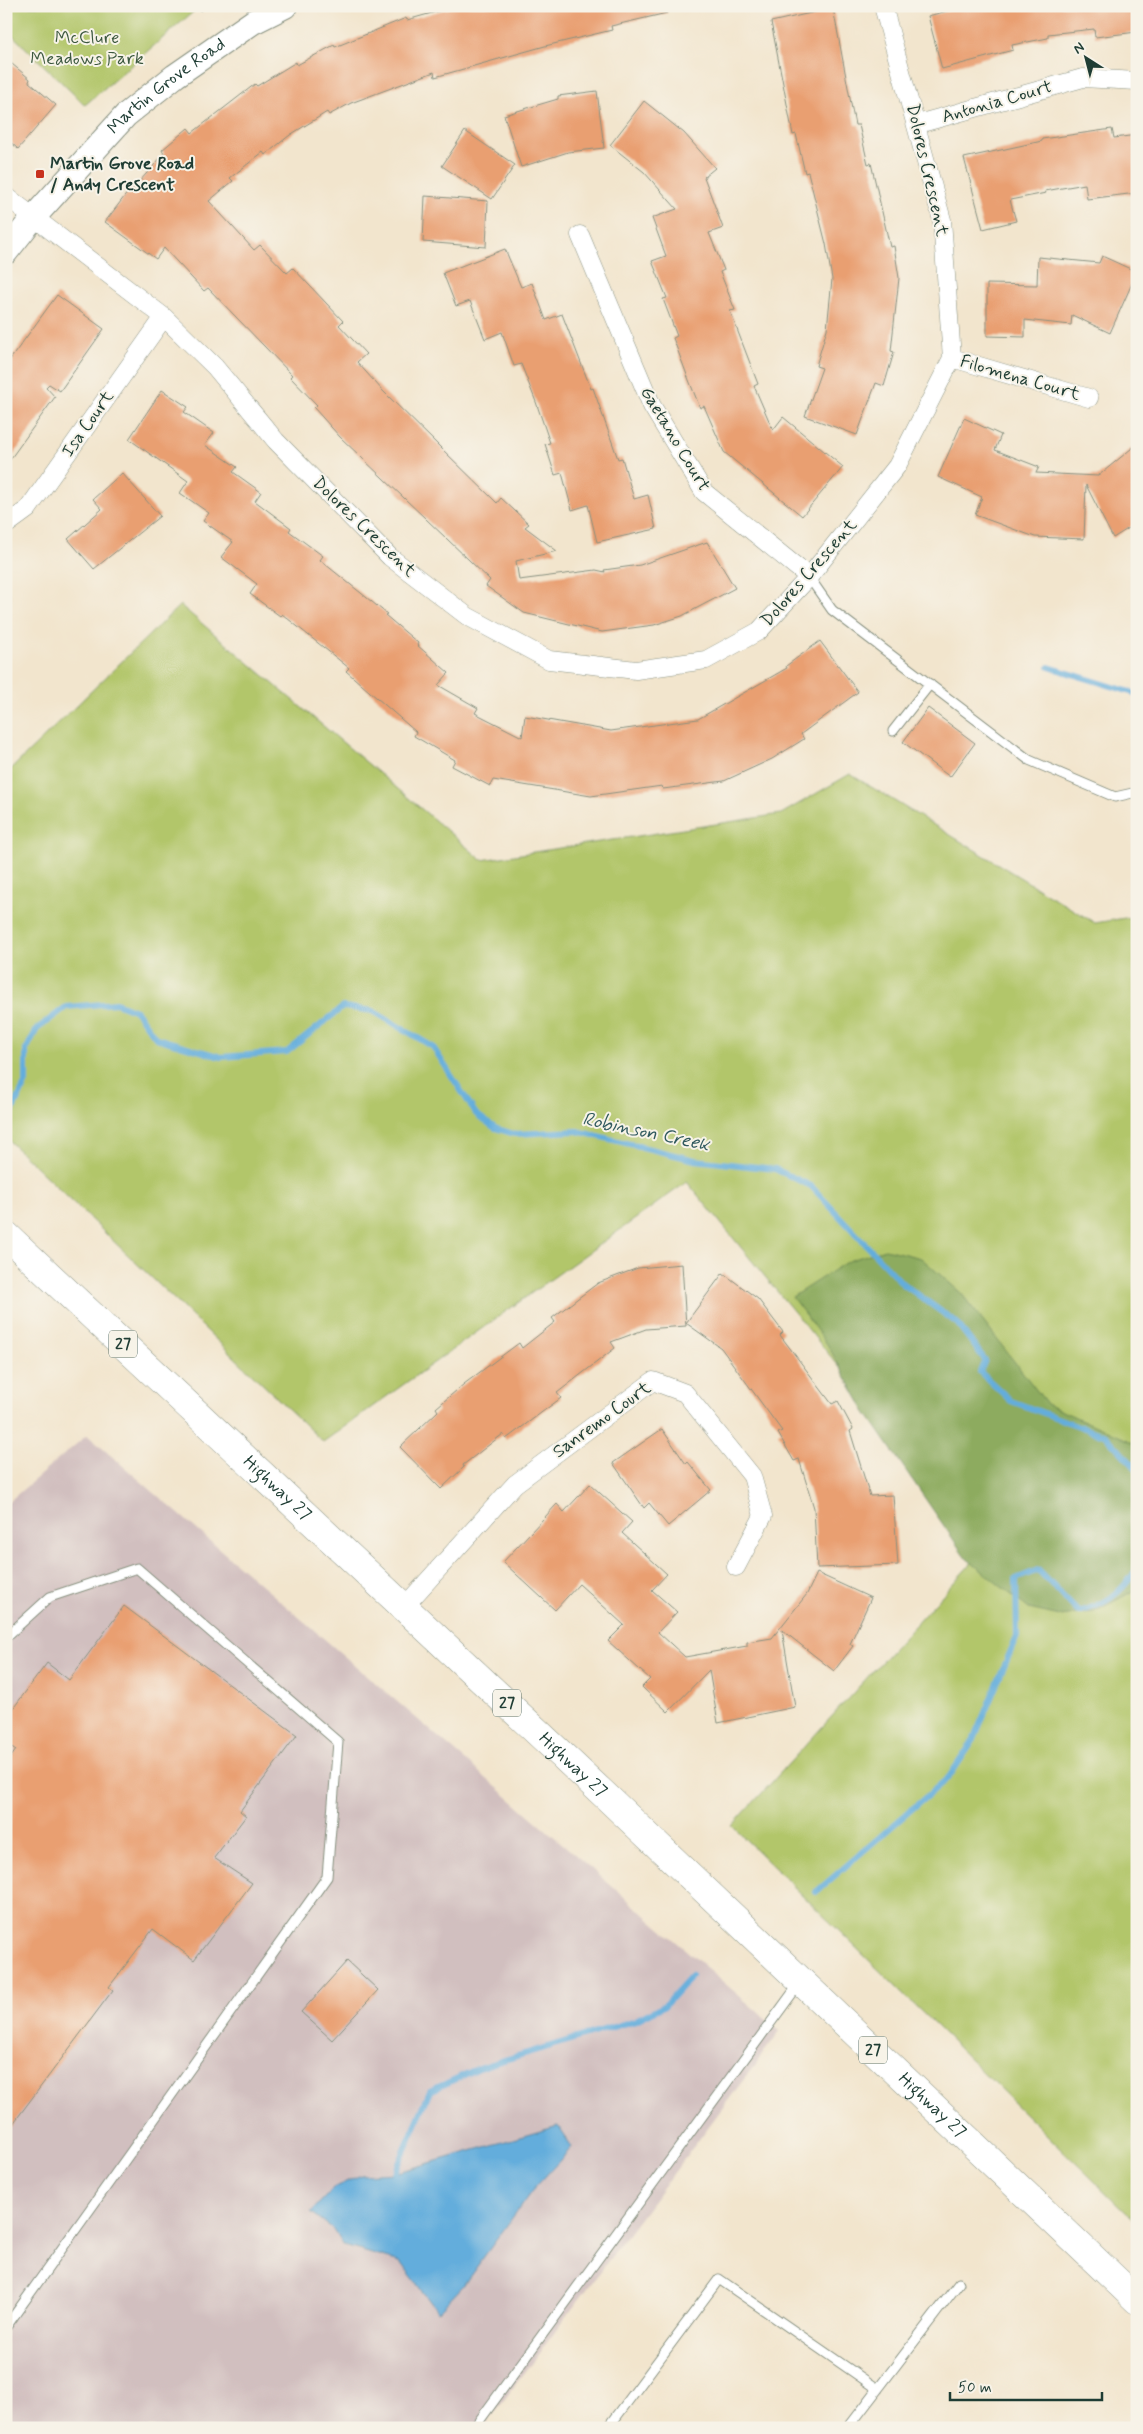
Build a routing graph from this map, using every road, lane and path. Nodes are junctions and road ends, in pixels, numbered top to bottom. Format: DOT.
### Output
graph roads {
  1 [pos="198,6"];
  2 [pos="285,6"];
  3 [pos="883,6"];
  4 [pos="204,14"];
  5 [pos="1137,81"];
  6 [pos="918,124"];
  7 [pos="6,196"];
  8 [pos="33,218"];
  9 [pos="580,235"];
  10 [pos="6,252"];
  11 [pos="164,317"];
  12 [pos="952,358"];
  13 [pos="1089,398"];
  14 [pos="6,525"];
  15 [pos="809,577"];
  16 [pos="930,684"];
  17 [pos="894,731"];
  18 [pos="1137,792"];
  19 [pos="6,1235"];
  20 [pos="736,1567"];
  21 [pos="404,1607"];
  22 [pos="6,1637"];
  23 [pos="801,1982"];
  24 [pos="959,2283"];
  25 [pos="1137,2300"];
  26 [pos="6,2327"];
  27 [pos="878,2389"];
  28 [pos="474,2428"];
  29 [pos="608,2428"];
  30 [pos="848,2428"];
  1 -- 4 [label="path"];
  2 -- 8 [label="street, Martin Grove Road"];
  3 -- 6 [label="street, Dolores Crescent"];
  5 -- 6 [label="street, Antonia Court"];
  6 -- 12 [label="street, Dolores Crescent"];
  7 -- 8 [label="street, Dolores Crescent"];
  8 -- 10 [label="street, Martin Grove Road"];
  8 -- 11 [label="street, Dolores Crescent"];
  9 -- 15 [label="street, Gaetano Court"];
  11 -- 14 [label="street, Isa Court"];
  11 -- 15 [label="street, Dolores Crescent"];
  12 -- 13 [label="street, Filomena Court"];
  12 -- 15 [label="street, Dolores Crescent"];
  15 -- 16 [label="lane"];
  16 -- 17 [label="lane"];
  16 -- 18 [label="lane"];
  19 -- 21 [label="main road, Highway 27 / 27"];
  20 -- 21 [label="street, Sanremo Court"];
  21 -- 23 [label="main road, Highway 27 / 27"];
  22 -- 26 [label="lane"];
  23 -- 25 [label="main road, Highway 27 / 27"];
  23 -- 28 [label="lane"];
  24 -- 27 [label="lane"];
  27 -- 29 [label="lane"];
  27 -- 30 [label="lane"];
}
